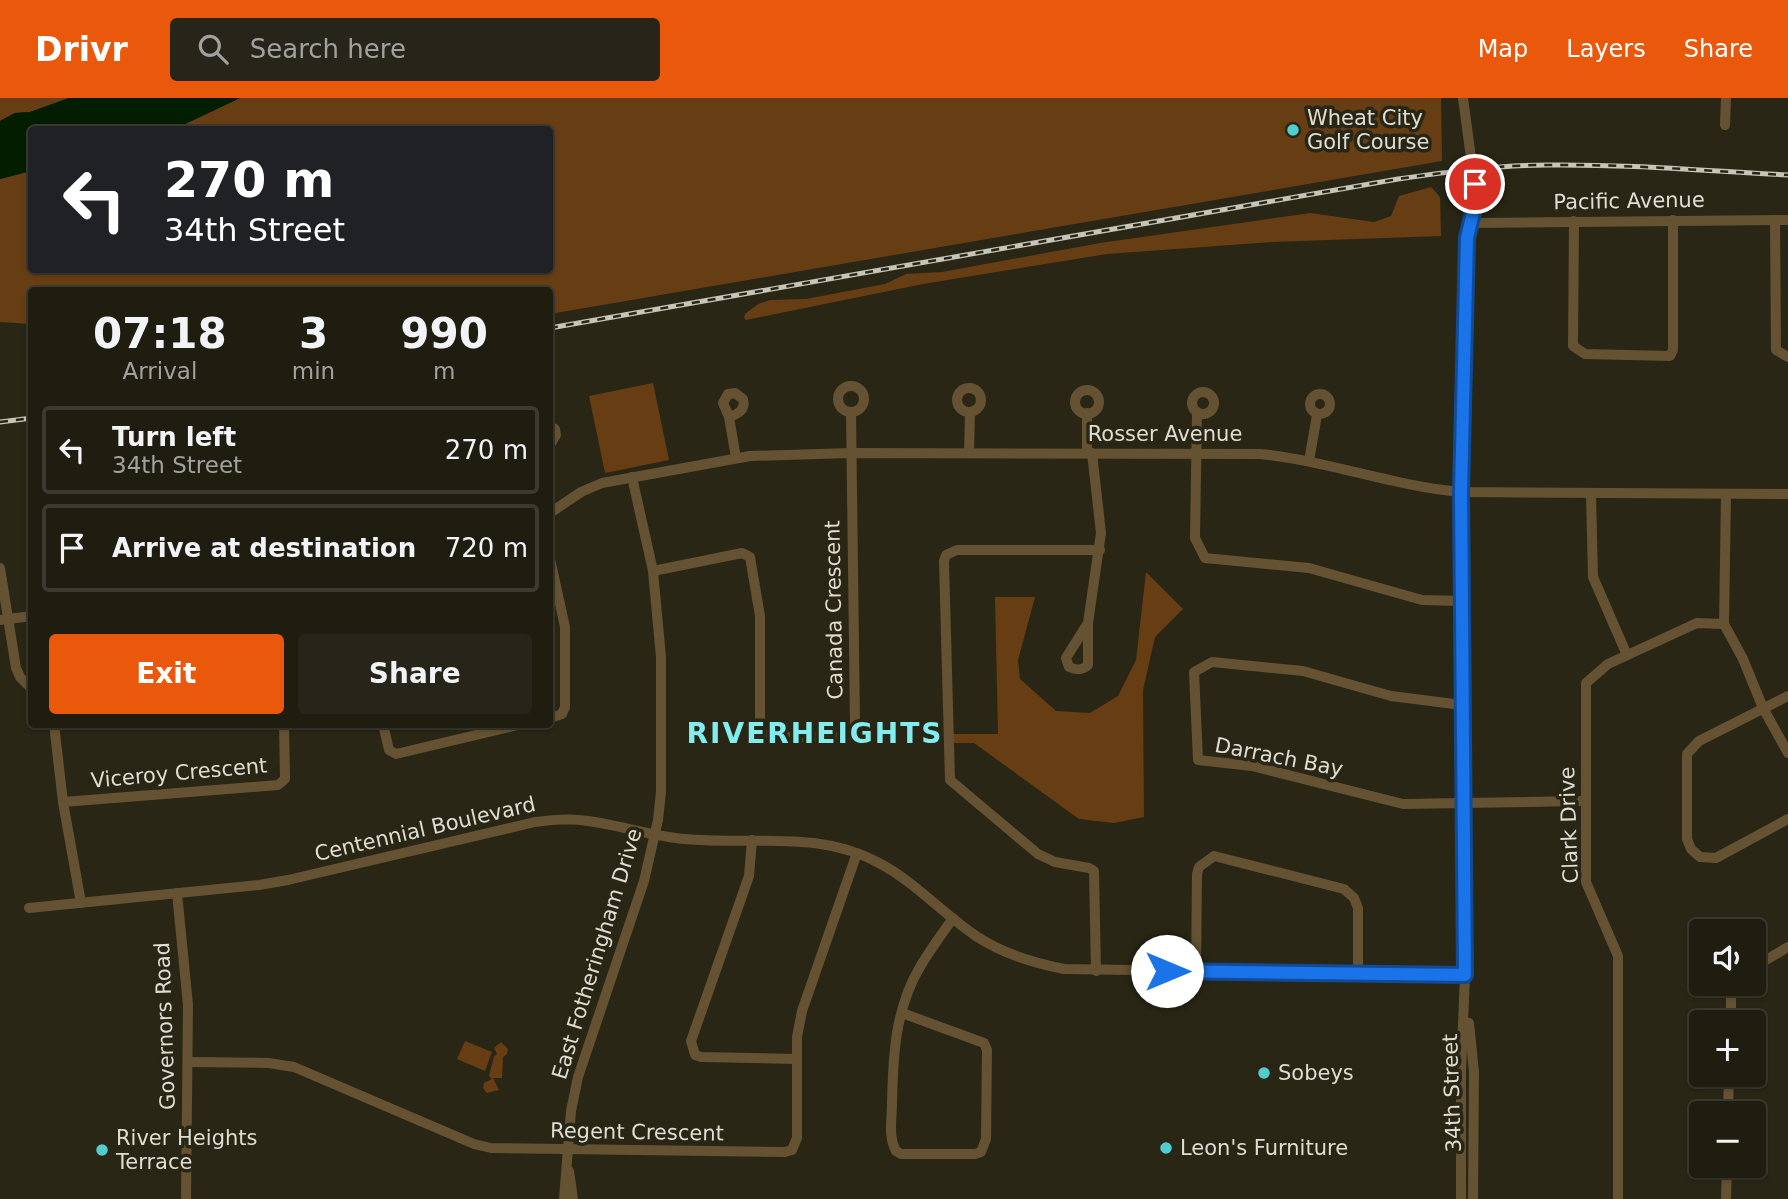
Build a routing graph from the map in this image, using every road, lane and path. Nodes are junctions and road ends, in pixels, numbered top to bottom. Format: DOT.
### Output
graph roads {
  1 [pos="1463,98"];
  2 [pos="1726,98"];
  3 [pos="1725,125"];
  4 [pos="1673,220"];
  5 [pos="1775,220"];
  6 [pos="1788,220"];
  7 [pos="1574,221"];
  8 [pos="1470,223"];
  9 [pos="1788,356"];
  10 [pos="851,412"];
  11 [pos="1197,412"];
  12 [pos="970,413"];
  13 [pos="1087,414"];
  14 [pos="1317,415"];
  15 [pos="729,417"];
  16 [pos="851,453"];
  17 [pos="969,453"];
  18 [pos="1090,453"];
  19 [pos="1196,453"];
  20 [pos="736,458"];
  21 [pos="1309,461"];
  22 [pos="632,477"];
  23 [pos="1461,492"];
  24 [pos="1591,494"];
  25 [pos="1788,494"];
  26 [pos="1726,495"];
  27 [pos="553,511"];
  28 [pos="1100,550"];
  29 [pos="0,568"];
  30 [pos="653,571"];
  31 [pos="553,573"];
  32 [pos="1462,601"];
  33 [pos="28,616"];
  34 [pos="5,619"];
  35 [pos="1088,623"];
  36 [pos="1724,624"];
  37 [pos="1628,655"];
  38 [pos="28,685"];
  39 [pos="1788,696"];
  40 [pos="1462,705"];
  41 [pos="1763,708"];
  42 [pos="553,717"];
  43 [pos="54,728"];
  44 [pos="284,728"];
  45 [pos="384,728"];
  46 [pos="505,728"];
  47 [pos="1788,753"];
  48 [pos="1585,801"];
  49 [pos="63,802"];
  50 [pos="1464,803"];
  51 [pos="1788,819"];
  52 [pos="655,835"];
  53 [pos="752,840"];
  54 [pos="857,853"];
  55 [pos="177,894"];
  56 [pos="81,903"];
  57 [pos="29,908"];
  58 [pos="953,918"];
  59 [pos="1788,947"];
  60 [pos="1766,960"];
  61 [pos="1096,971"];
  62 [pos="1196,971"];
  63 [pos="1358,973"];
  64 [pos="1465,980"];
  65 [pos="902,1013"];
  66 [pos="797,1059"];
  67 [pos="189,1062"];
  68 [pos="1461,1089"];
  69 [pos="1474,1089"];
  70 [pos="568,1150"];
  71 [pos="568,1166"];
  72 [pos="1727,1178"];
  73 [pos="186,1199"];
  74 [pos="564,1199"];
  75 [pos="573,1199"];
  76 [pos="1461,1199"];
  77 [pos="1473,1199"];
  78 [pos="1618,1199"];
  79 [pos="1726,1199"];
  1 -- 8 [label="street, 34th Street"];
  2 -- 3 [label="street"];
  4 -- 5 [label="street, Pacific Avenue"];
  4 -- 7 [label="street, Pacific Avenue"];
  4 -- 7 [label="street"];
  5 -- 6 [label="street, Pacific Avenue"];
  5 -- 9 [label="street"];
  7 -- 8 [label="street, Pacific Avenue"];
  8 -- 23 [label="street, 34th Street"];
  10 -- 16 [label="street"];
  11 -- 19 [label="street"];
  12 -- 17 [label="street"];
  13 -- 18 [label="street"];
  14 -- 21 [label="street"];
  15 -- 20 [label="street"];
  16 -- 17 [label="street, Rosser Avenue"];
  16 -- 20 [label="street, Rosser Avenue"];
  16 -- 30 [label="street, Canada Crescent"];
  17 -- 18 [label="street, Rosser Avenue"];
  18 -- 19 [label="street, Rosser Avenue"];
  18 -- 28 [label="street"];
  19 -- 21 [label="street, Rosser Avenue"];
  19 -- 32 [label="street"];
  20 -- 22 [label="street, Rosser Avenue"];
  21 -- 23 [label="street, Rosser Avenue"];
  22 -- 27 [label="street, Rosser Avenue"];
  22 -- 30 [label="street, East Fotheringham Drive"];
  23 -- 24 [label="street, Rosser Avenue"];
  23 -- 32 [label="street, 34th Street"];
  24 -- 26 [label="street, Rosser Avenue"];
  24 -- 37 [label="street"];
  25 -- 26 [label="street, Rosser Avenue"];
  26 -- 36 [label="street"];
  28 -- 35 [label="street"];
  28 -- 61 [label="street"];
  29 -- 34 [label="street"];
  30 -- 52 [label="street, East Fotheringham Drive"];
  31 -- 42 [label="street"];
  32 -- 40 [label="street, 34th Street"];
  33 -- 34 [label="street"];
  34 -- 38 [label="street"];
  36 -- 37 [label="street, Clark Drive"];
  36 -- 41 [label="street"];
  37 -- 48 [label="street, Clark Drive"];
  39 -- 41 [label="street"];
  40 -- 50 [label="street, 34th Street"];
  40 -- 50 [label="street, Darrach Bay"];
  41 -- 47 [label="street"];
  41 -- 51 [label="street"];
  43 -- 49 [label="street"];
  44 -- 49 [label="street, Viceroy Crescent"];
  45 -- 46 [label="street"];
  48 -- 50 [label="street"];
  48 -- 78 [label="street, Clark Drive"];
  49 -- 56 [label="street"];
  50 -- 64 [label="street, 34th Street"];
  52 -- 53 [label="street, Centennial Boulevard"];
  52 -- 55 [label="street, Centennial Boulevard"];
  52 -- 70 [label="street, East Fotheringham Drive"];
  53 -- 54 [label="street, Centennial Boulevard"];
  53 -- 66 [label="street"];
  54 -- 58 [label="street, Centennial Boulevard"];
  54 -- 66 [label="street, Regent Crescent"];
  55 -- 56 [label="street, Centennial Boulevard"];
  55 -- 67 [label="street, Governors Road"];
  56 -- 57 [label="street, Centennial Boulevard"];
  58 -- 61 [label="street, Centennial Boulevard"];
  58 -- 65 [label="street"];
  59 -- 60 [label="street"];
  61 -- 62 [label="street, Centennial Boulevard"];
  62 -- 63 [label="street, Centennial Boulevard"];
  62 -- 63 [label="street"];
  63 -- 64 [label="street, Centennial Boulevard"];
  64 -- 68 [label="street, 34th Street"];
  64 -- 69 [label="street, 34th Street"];
  65 -- 65 [label="street"];
  66 -- 70 [label="street, Regent Crescent"];
  67 -- 70 [label="street, Regent Crescent"];
  67 -- 73 [label="street, Governors Road"];
  68 -- 69 [label="street"];
  68 -- 76 [label="street, 34th Street"];
  69 -- 77 [label="street, 34th Street"];
  70 -- 71 [label="street, East Fotheringham Drive"];
  71 -- 74 [label="street"];
  71 -- 75 [label="street"];
  72 -- 79 [label="street"];
}
